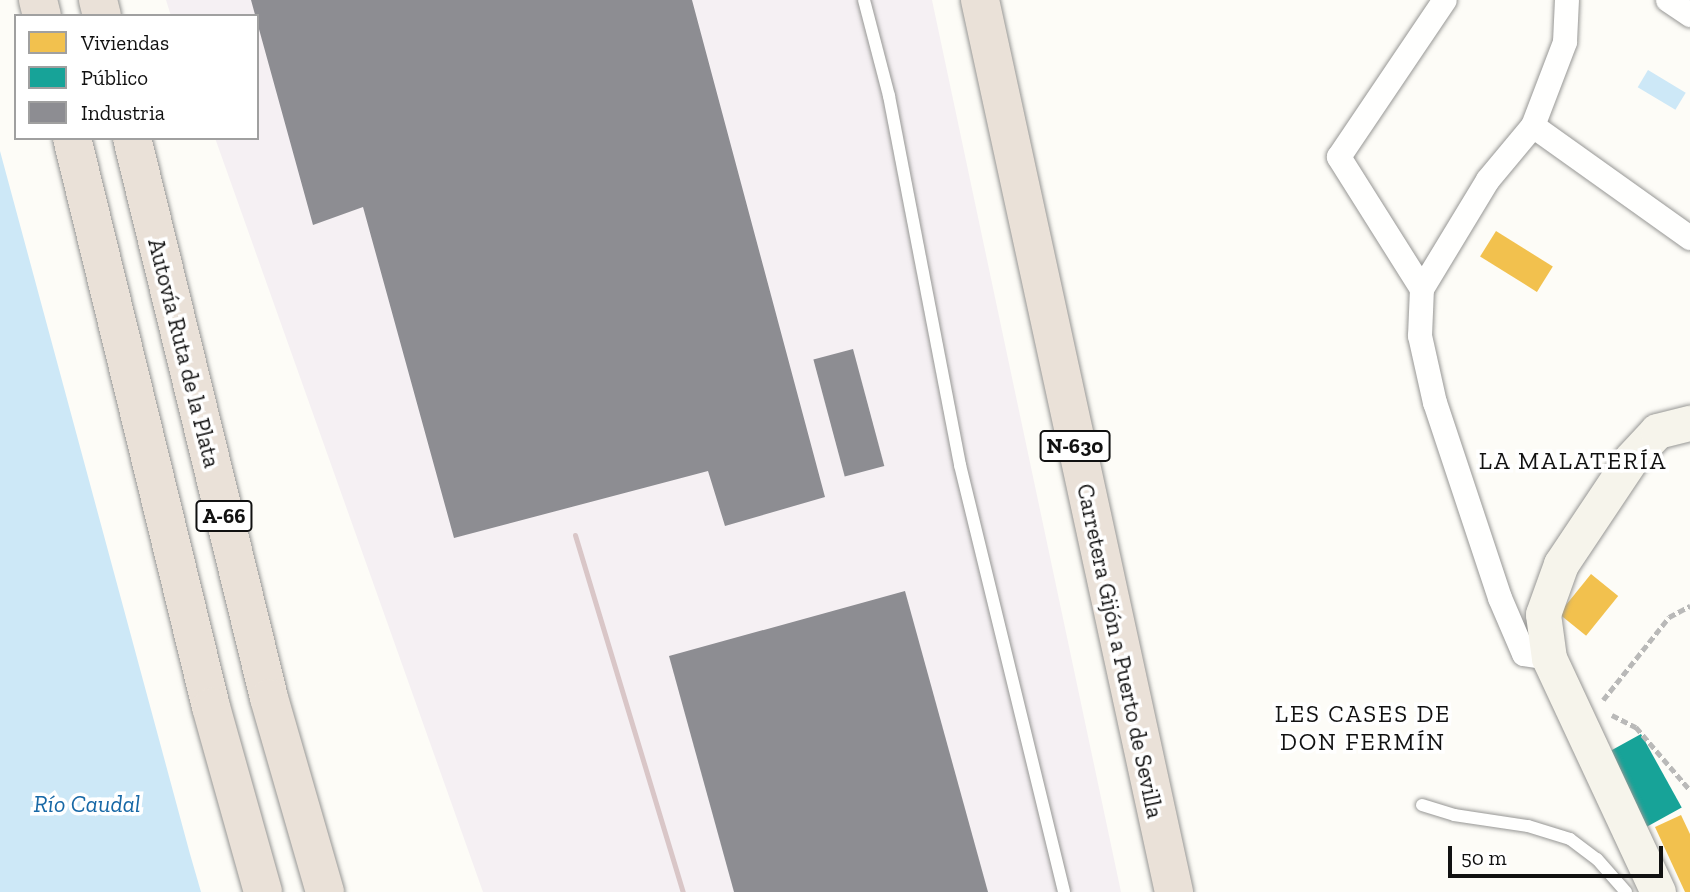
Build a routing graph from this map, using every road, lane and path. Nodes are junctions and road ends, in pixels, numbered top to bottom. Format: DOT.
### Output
graph roads {
  1 [pos="864,0"];
  2 [pos="980,0"];
  3 [pos="1445,0"];
  4 [pos="1567,0"];
  5 [pos="1668,0"];
  6 [pos="1690,15"];
  7 [pos="1533,126"];
  8 [pos="72,140"];
  9 [pos="132,140"];
  10 [pos="1690,238"];
  11 [pos="1422,289"];
  12 [pos="1690,422"];
  13 [pos="1690,606"];
  14 [pos="1549,658"];
  15 [pos="1600,704"];
  16 [pos="1636,727"];
  17 [pos="1690,790"];
  18 [pos="1422,804"];
  19 [pos="263,892"];
  20 [pos="325,892"];
  21 [pos="1064,892"];
  22 [pos="1174,892"];
  23 [pos="1626,892"];
  24 [pos="1658,892"];
  1 -- 21 [label="lane"];
  2 -- 22 [label="highway, Carretera Gijón a Puerto de Sevilla / N-630"];
  3 -- 11 [label="street"];
  4 -- 7 [label="street"];
  5 -- 6 [label="street"];
  7 -- 10 [label="street"];
  7 -- 11 [label="street"];
  8 -- 19 [label="highway, A-66"];
  9 -- 20 [label="highway, Autovía Ruta de la Plata / A-66"];
  11 -- 14 [label="street"];
  12 -- 14 [label="street"];
  13 -- 15 [label="path"];
  14 -- 24 [label="street"];
  16 -- 17 [label="path"];
  18 -- 23 [label="lane"];
}
